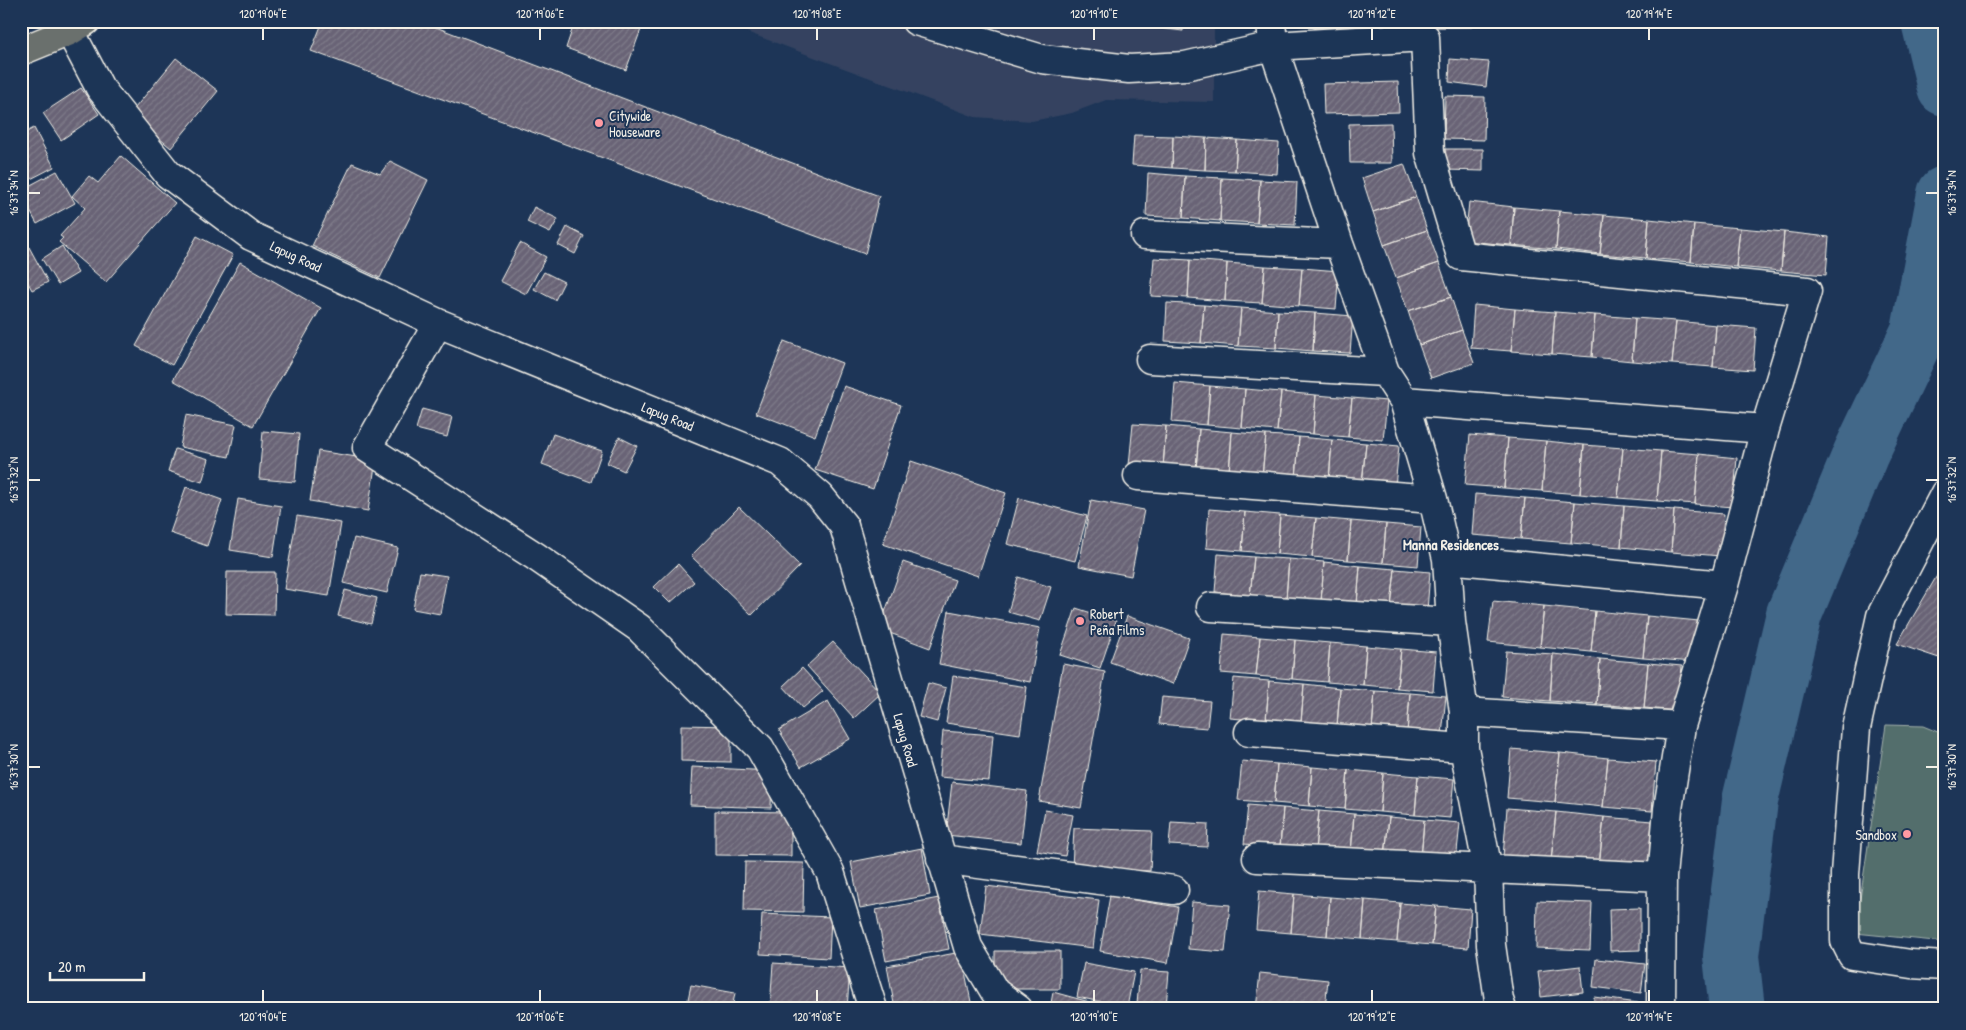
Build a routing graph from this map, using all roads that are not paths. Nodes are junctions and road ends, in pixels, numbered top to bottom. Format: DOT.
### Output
graph roads {
  1 [pos="916,21"];
  2 [pos="78,26"];
  3 [pos="1272,33"];
  4 [pos="21,51"];
  5 [pos="1145,235"];
  6 [pos="1339,244"];
  7 [pos="438,324"];
  8 [pos="1150,359"];
  9 [pos="1386,372"];
  10 [pos="1404,401"];
  11 [pos="1765,429"];
  12 [pos="1138,476"];
  13 [pos="1945,493"];
  14 [pos="1433,499"];
  15 [pos="1447,559"];
  16 [pos="1724,585"];
  17 [pos="1212,607"];
  18 [pos="1451,622"];
  19 [pos="1464,712"];
  20 [pos="1681,726"];
  21 [pos="1249,732"];
  22 [pos="1464,748"];
  23 [pos="1257,858"];
  24 [pos="941,859"];
  25 [pos="1488,870"];
  26 [pos="1662,877"];
  27 [pos="1174,890"];
  28 [pos="1945,966"];
  29 [pos="873,1009"];
  30 [pos="1018,1009"];
  31 [pos="1502,1009"];
  32 [pos="1661,1009"];
  1 -- 3 [label="street"];
  2 -- 4 [label="main road"];
  2 -- 7 [label="street, Lapug Road"];
  3 -- 6 [label="street"];
  3 -- 11 [label="street"];
  5 -- 6 [label="street"];
  6 -- 9 [label="street"];
  7 -- 24 [label="street, Lapug Road"];
  7 -- 29 [label="street"];
  8 -- 9 [label="street"];
  9 -- 10 [label="street"];
  10 -- 11 [label="street"];
  10 -- 14 [label="street"];
  11 -- 16 [label="street"];
  12 -- 14 [label="street"];
  13 -- 28 [label="street"];
  14 -- 15 [label="street"];
  15 -- 16 [label="street"];
  15 -- 18 [label="street"];
  16 -- 20 [label="street"];
  17 -- 18 [label="street"];
  18 -- 19 [label="street"];
  19 -- 20 [label="street"];
  19 -- 22 [label="street"];
  20 -- 26 [label="street"];
  21 -- 22 [label="street"];
  22 -- 25 [label="street"];
  23 -- 25 [label="street"];
  24 -- 27 [label="street"];
  24 -- 30 [label="street, Lapug Road"];
  25 -- 26 [label="street"];
  25 -- 31 [label="street"];
  26 -- 32 [label="street"];
}
